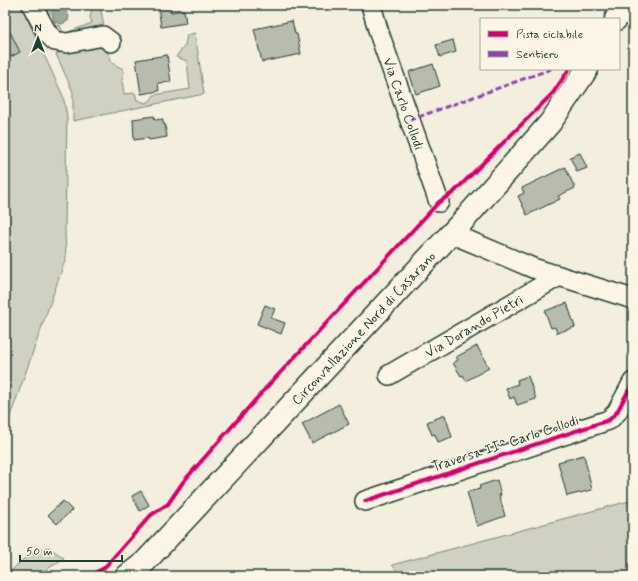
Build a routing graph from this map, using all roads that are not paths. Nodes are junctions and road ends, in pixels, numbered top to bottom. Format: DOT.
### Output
graph roads {
  1 [pos="32,5"];
  2 [pos="371,5"];
  3 [pos="624,5"];
  4 [pos="617,18"];
  5 [pos="111,42"];
  6 [pos="586,70"];
  7 [pos="439,202"];
  8 [pos="462,238"];
  9 [pos="559,276"];
  10 [pos="633,299"];
  11 [pos="389,376"];
  12 [pos="633,382"];
  13 [pos="365,502"];
  14 [pos="127,576"];
  1 -- 5 [label="street"];
  2 -- 7 [label="street, Via Carlo Collodi"];
  3 -- 4 [label="main road"];
  6 -- 14 [label="main road, Circonvallazione Nord di Casarano"];
  8 -- 9 [label="street"];
  9 -- 10 [label="street"];
  9 -- 11 [label="street, Via Dorando Pietri"];
  12 -- 13 [label="street, Traversa II^ Carlo Collodi"];
}
